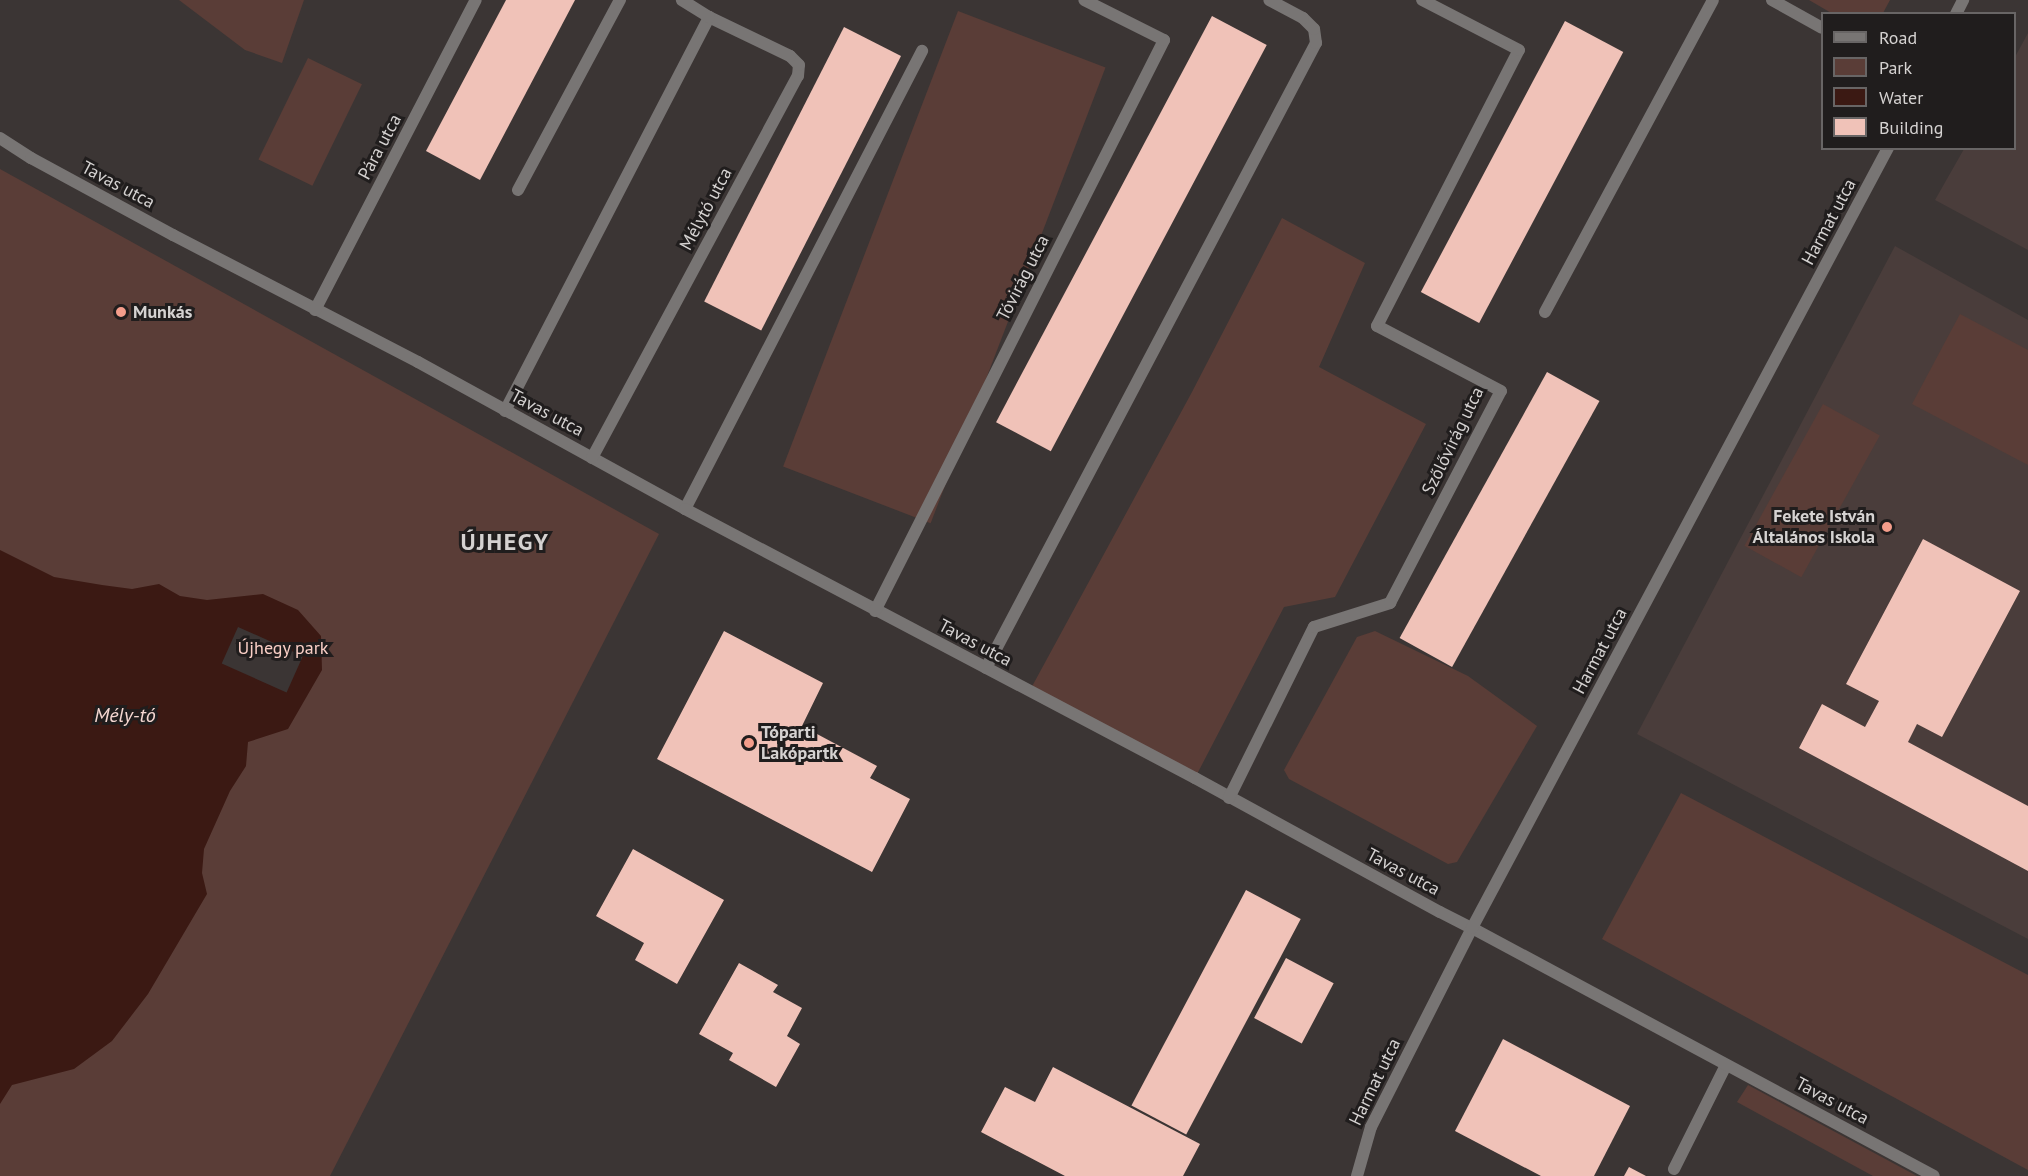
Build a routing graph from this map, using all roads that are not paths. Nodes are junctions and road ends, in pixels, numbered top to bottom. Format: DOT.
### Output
graph roads {
  1 [pos="476,0"];
  2 [pos="620,0"];
  3 [pos="682,0"];
  4 [pos="1083,0"];
  5 [pos="1269,0"];
  6 [pos="1422,0"];
  7 [pos="1713,0"];
  8 [pos="1772,0"];
  9 [pos="709,17"];
  10 [pos="1821,27"];
  11 [pos="922,51"];
  12 [pos="0,138"];
  13 [pos="1887,150"];
  14 [pos="518,190"];
  15 [pos="315,310"];
  16 [pos="1545,312"];
  17 [pos="505,411"];
  18 [pos="592,458"];
  19 [pos="685,509"];
  20 [pos="874,611"];
  21 [pos="986,668"];
  22 [pos="1229,798"];
  23 [pos="1472,928"];
  24 [pos="1726,1065"];
  25 [pos="1674,1169"];
  26 [pos="1357,1176"];
  27 [pos="1934,1176"];
  1 -- 15 [label="street, Pára utca"];
  2 -- 14 [label="street"];
  3 -- 9 [label="street, Mélytó utca"];
  4 -- 20 [label="street, Tóvirág utca"];
  5 -- 21 [label="street"];
  6 -- 22 [label="street, Szőlővirág utca"];
  7 -- 16 [label="street"];
  8 -- 10 [label="street"];
  9 -- 17 [label="street"];
  9 -- 18 [label="street, Mélytó utca"];
  11 -- 19 [label="street"];
  12 -- 15 [label="street, Tavas utca"];
  13 -- 23 [label="street, Harmat utca"];
  15 -- 17 [label="street, Tavas utca"];
  17 -- 18 [label="street, Tavas utca"];
  18 -- 19 [label="street, Tavas utca"];
  19 -- 20 [label="street, Tavas utca"];
  20 -- 21 [label="street, Tavas utca"];
  21 -- 22 [label="street, Tavas utca"];
  22 -- 23 [label="street, Tavas utca"];
  23 -- 24 [label="street, Tavas utca"];
  23 -- 26 [label="street, Harmat utca"];
  24 -- 25 [label="street"];
  24 -- 27 [label="street, Tavas utca"];
}
